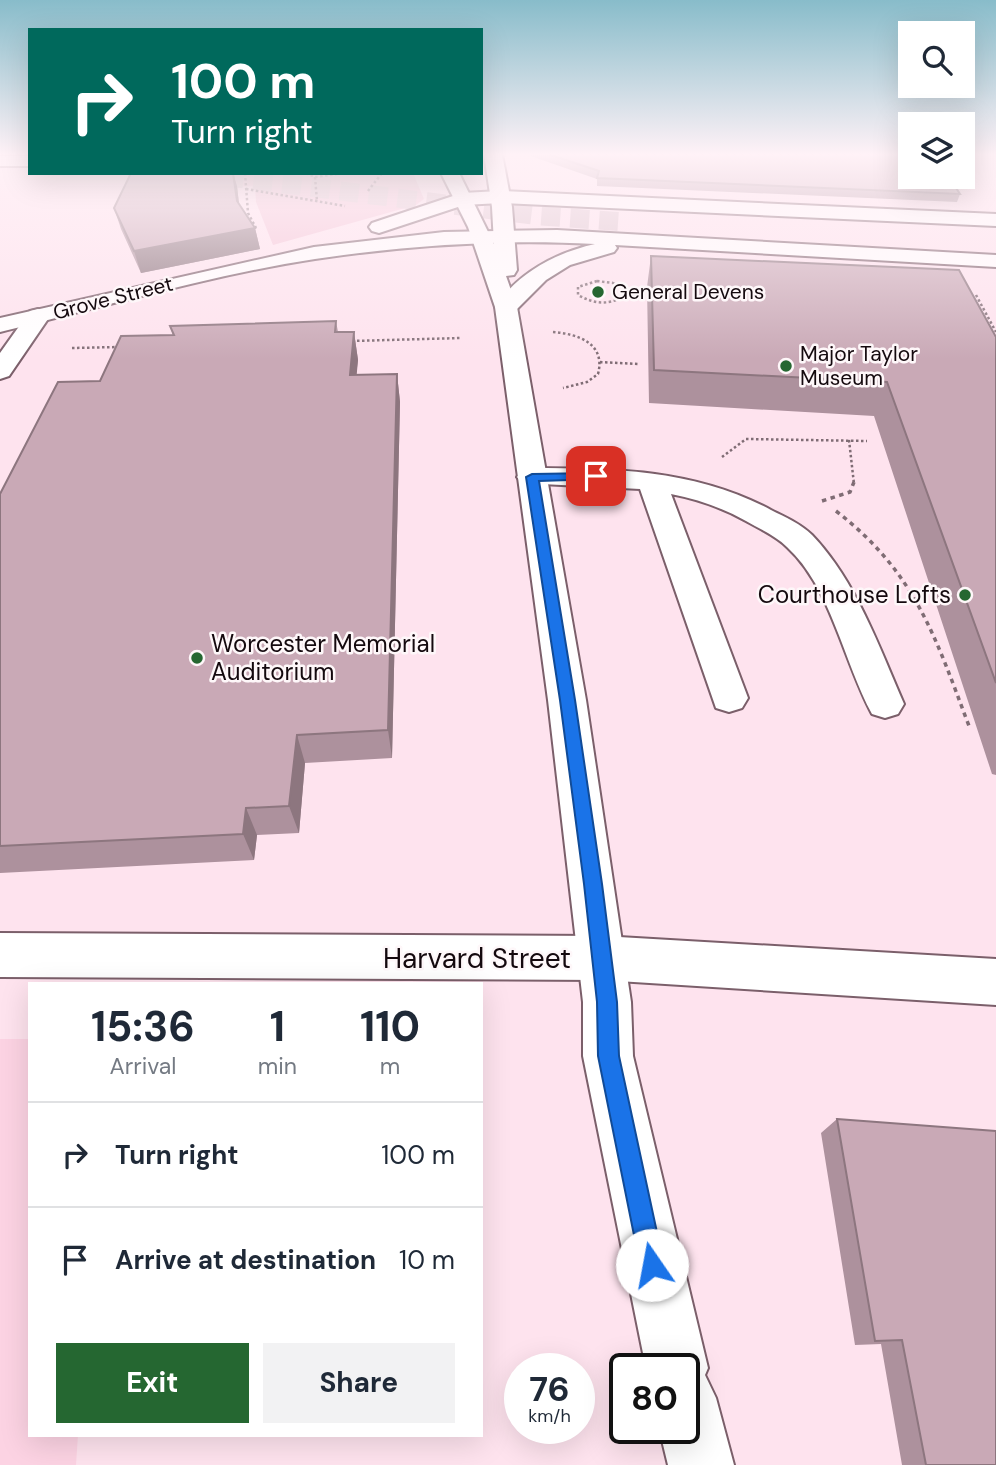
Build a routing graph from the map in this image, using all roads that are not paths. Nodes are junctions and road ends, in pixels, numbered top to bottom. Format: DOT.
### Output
graph roads {
  1 [pos="395,222"];
  2 [pos="474,222"];
  3 [pos="503,222"];
  4 [pos="567,222"];
  5 [pos="634,222"];
  6 [pos="505,236"];
  7 [pos="481,237"];
  8 [pos="941,237"];
  9 [pos="588,238"];
  10 [pos="663,242"];
  11 [pos="996,261"];
  12 [pos="226,271"];
  13 [pos="506,307"];
  14 [pos="38,316"];
  15 [pos="0,325"];
  16 [pos="0,370"];
  17 [pos="532,477"];
  18 [pos="651,480"];
  19 [pos="729,698"];
  20 [pos="885,704"];
  21 [pos="0,955"];
  22 [pos="602,958"];
  23 [pos="996,982"];
  24 [pos="674,1353"];
  25 [pos="696,1444"];
  26 [pos="702,1465"];
  1 -- 12 [label="main road, Grove Street"];
  2 -- 7 [label="main road"];
  3 -- 6 [label="main road"];
  4 -- 9 [label="main road"];
  5 -- 8 [label="main road"];
  6 -- 7 [label="main road, Grove Street"];
  6 -- 9 [label="main road, Grove Street"];
  6 -- 13 [label="main road"];
  7 -- 12 [label="main road, Grove Street"];
  7 -- 13 [label="main road"];
  9 -- 10 [label="main road, Grove Street"];
  10 -- 11 [label="main road"];
  10 -- 13 [label="main road"];
  12 -- 14 [label="main road, Grove Street"];
  13 -- 17 [label="main road"];
  14 -- 15 [label="main road, Grove Street"];
  14 -- 16 [label="main road"];
  17 -- 18 [label="main road"];
  17 -- 22 [label="main road"];
  18 -- 19 [label="main road"];
  18 -- 20 [label="main road"];
  21 -- 22 [label="main road, Harvard Street"];
  22 -- 23 [label="main road, Harvard Street"];
  22 -- 24 [label="main road"];
  25 -- 26 [label="main road"];
}
